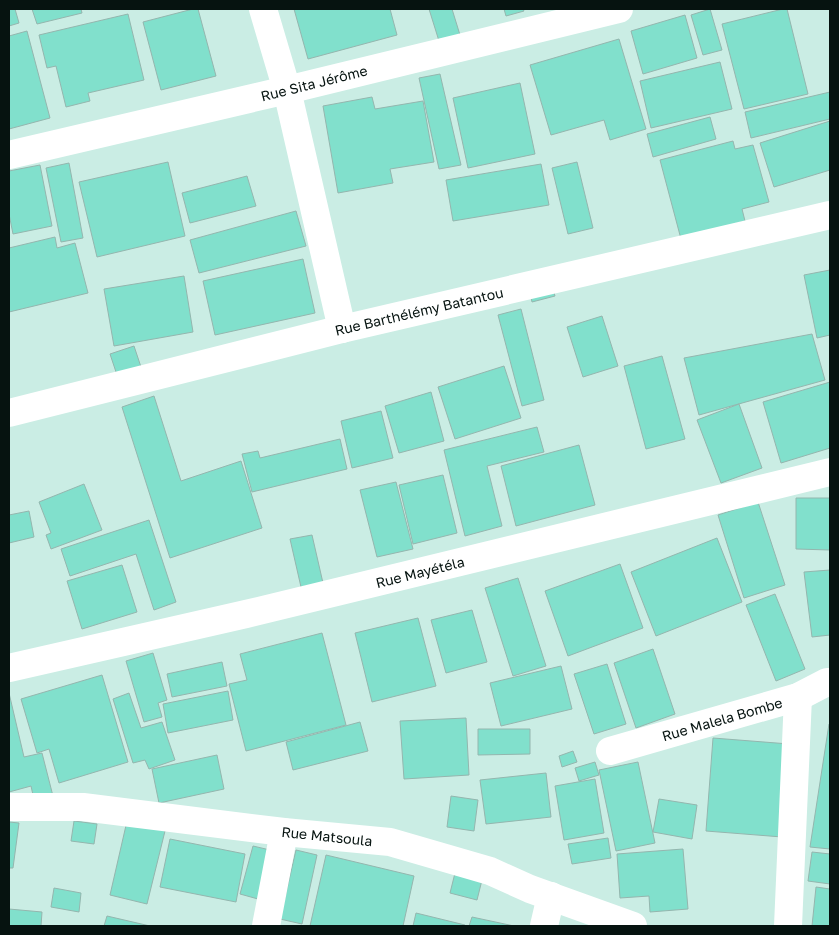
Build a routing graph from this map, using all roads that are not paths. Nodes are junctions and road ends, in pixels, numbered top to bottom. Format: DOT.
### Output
graph roads {
  1 [pos="263,9"];
  2 [pos="619,9"];
  3 [pos="287,90"];
  4 [pos="9,155"];
  5 [pos="830,215"];
  6 [pos="342,329"];
  7 [pos="9,413"];
  8 [pos="830,472"];
  9 [pos="9,668"];
  10 [pos="830,682"];
  11 [pos="798,697"];
  12 [pos="610,751"];
  13 [pos="9,807"];
  14 [pos="284,832"];
  15 [pos="551,896"];
  16 [pos="266,926"];
  17 [pos="544,926"];
  18 [pos="633,926"];
  19 [pos="788,926"];
  1 -- 3 [label="street"];
  2 -- 3 [label="street, Rue Sita Jérôme"];
  3 -- 4 [label="street, Rue Sita Jérôme"];
  3 -- 6 [label="street"];
  5 -- 6 [label="street, Rue Barthélémy Batantou"];
  6 -- 7 [label="street, Rue Barthélémy Batantou"];
  8 -- 9 [label="street, Rue Mayétéla"];
  10 -- 11 [label="street, Rue Malela Bombe"];
  11 -- 12 [label="street, Rue Malela Bombe"];
  11 -- 19 [label="street"];
  13 -- 14 [label="street, Rue Matsoula"];
  14 -- 15 [label="street, Rue Matsoula"];
  14 -- 16 [label="street"];
  15 -- 17 [label="street"];
  15 -- 18 [label="street, Rue Matsoula"];
}
